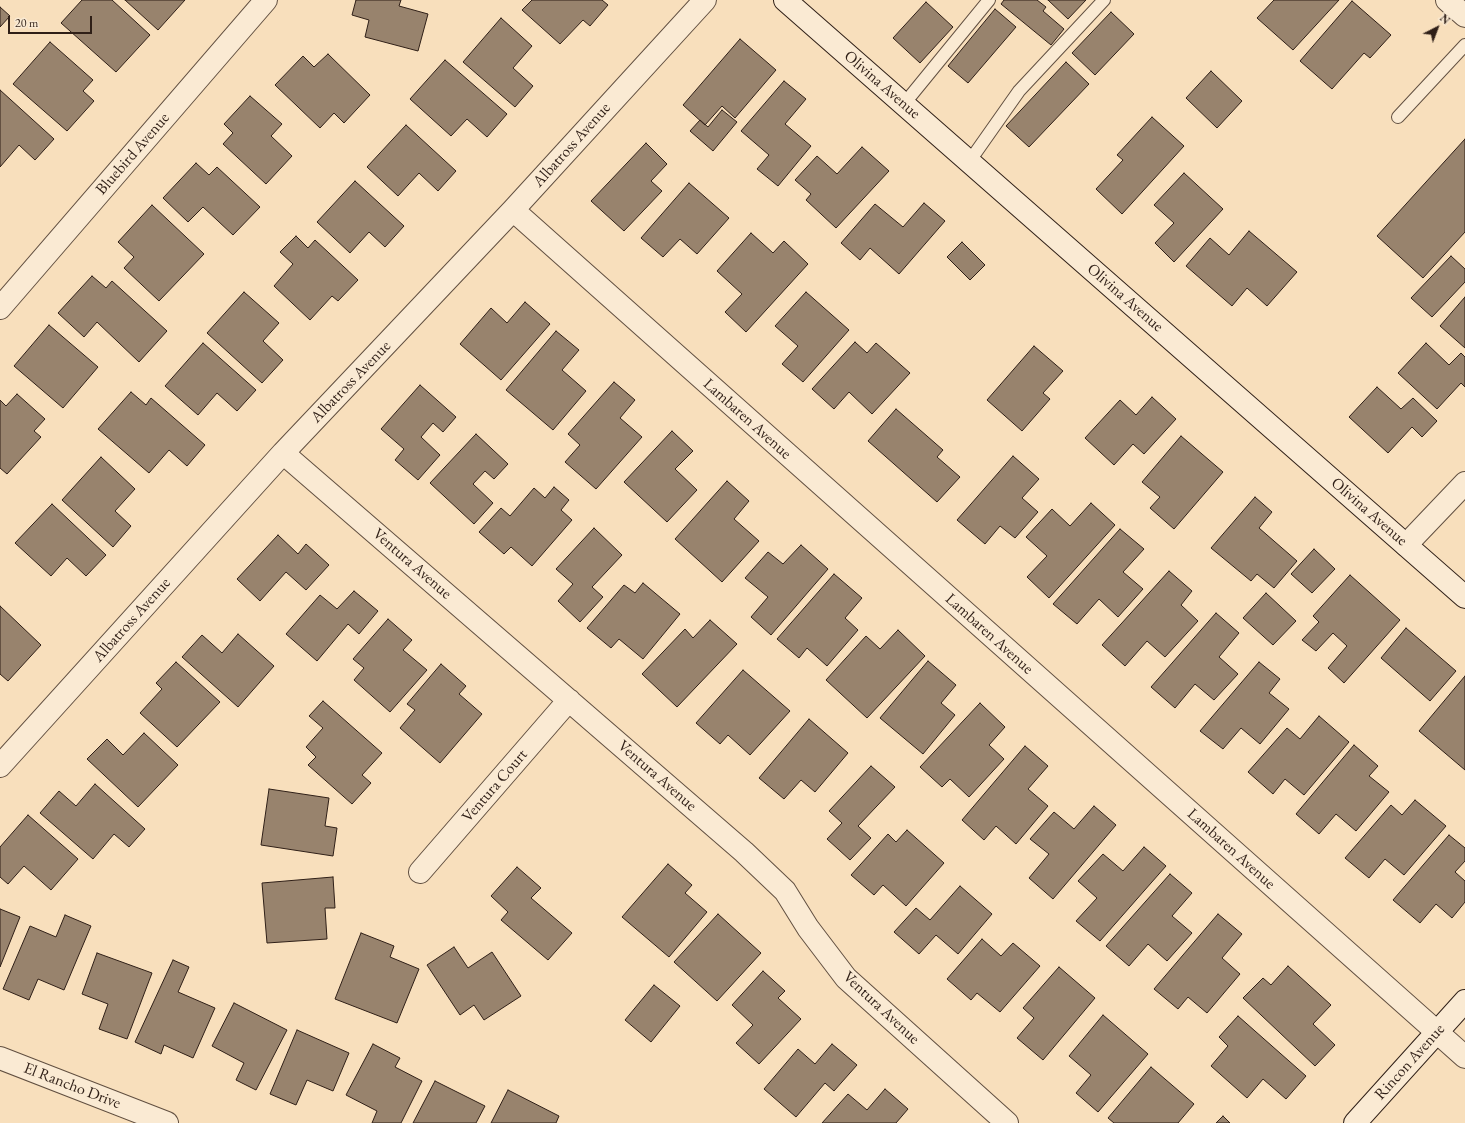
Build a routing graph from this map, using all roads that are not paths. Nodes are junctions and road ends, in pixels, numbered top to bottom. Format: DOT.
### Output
graph roads {
  1 [pos="266,0"];
  2 [pos="705,0"];
  3 [pos="785,0"];
  4 [pos="989,0"];
  5 [pos="1104,0"];
  6 [pos="1447,0"];
  7 [pos="1465,16"];
  8 [pos="1465,45"];
  9 [pos="904,104"];
  10 [pos="1398,117"];
  11 [pos="970,162"];
  12 [pos="513,210"];
  13 [pos="0,308"];
  14 [pos="283,453"];
  15 [pos="1465,483"];
  16 [pos="1406,545"];
  17 [pos="1465,597"];
  18 [pos="569,700"];
  19 [pos="0,766"];
  20 [pos="420,872"];
  21 [pos="1465,1001"];
  22 [pos="1436,1032"];
  23 [pos="1465,1057"];
  24 [pos="0,1058"];
  25 [pos="166,1123"];
  26 [pos="1006,1123"];
  27 [pos="1355,1123"];
  1 -- 13 [label="street, Bluebird Avenue"];
  2 -- 12 [label="street, Albatross Avenue"];
  3 -- 9 [label="street, Olivina Avenue"];
  4 -- 9 [label="lane"];
  5 -- 11 [label="lane"];
  6 -- 7 [label="street"];
  8 -- 10 [label="lane"];
  9 -- 11 [label="street, Olivina Avenue"];
  11 -- 16 [label="street, Olivina Avenue"];
  12 -- 14 [label="street, Albatross Avenue"];
  12 -- 22 [label="street, Lambaren Avenue"];
  14 -- 18 [label="street, Ventura Avenue"];
  14 -- 19 [label="street, Albatross Avenue"];
  15 -- 16 [label="street"];
  16 -- 17 [label="street, Olivina Avenue"];
  18 -- 20 [label="street, Ventura Court"];
  18 -- 26 [label="street, Ventura Avenue"];
  21 -- 22 [label="street, Rincon Avenue"];
  22 -- 23 [label="street, Lambaren Avenue"];
  22 -- 27 [label="street, Rincon Avenue"];
  24 -- 25 [label="street, El Rancho Drive"];
}
